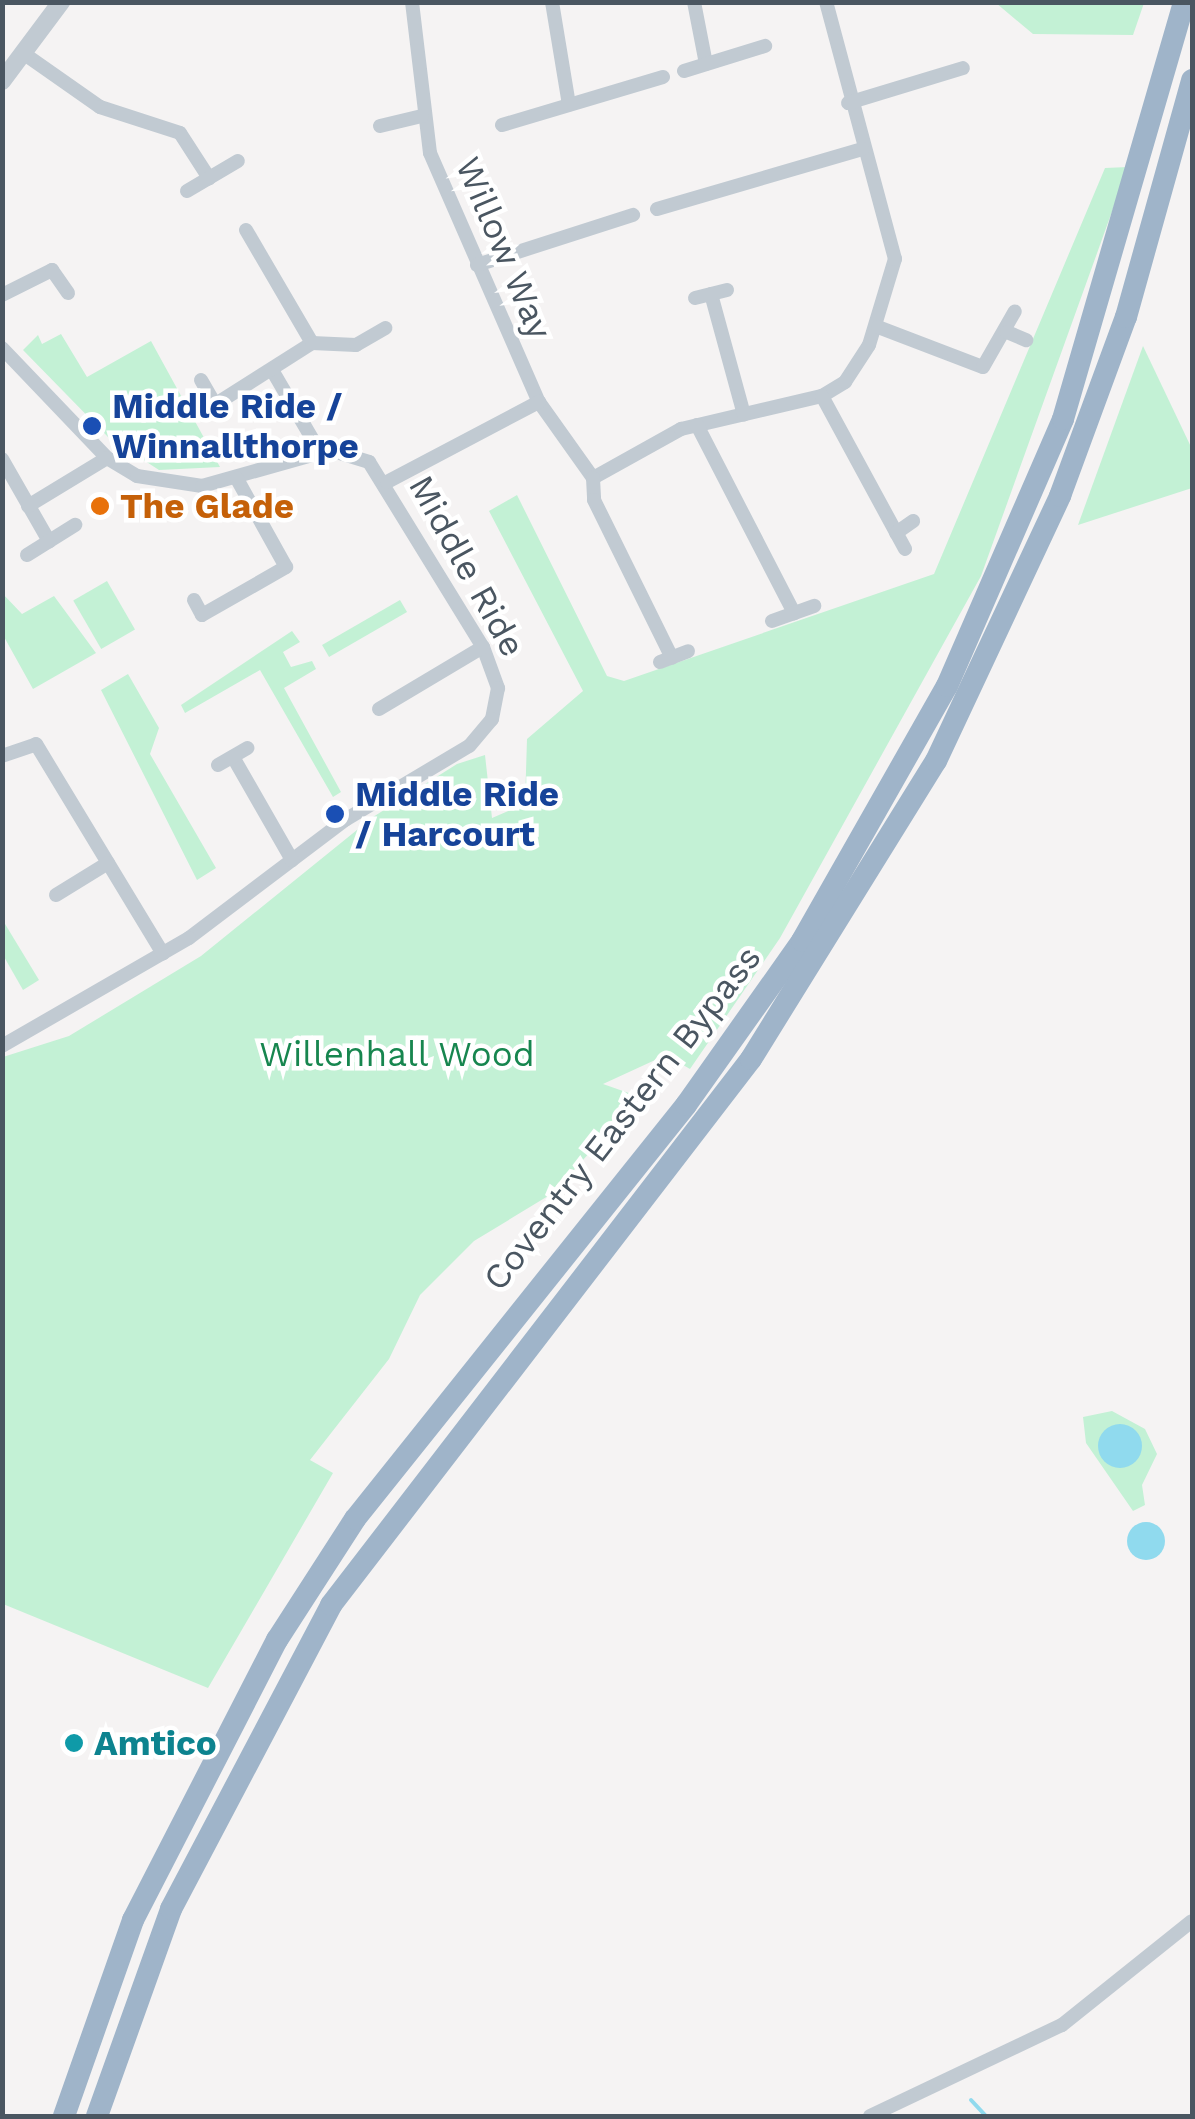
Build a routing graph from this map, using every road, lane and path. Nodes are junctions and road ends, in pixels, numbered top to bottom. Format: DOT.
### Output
graph roads {
  1 [pos="61,2"];
  2 [pos="412,2"];
  3 [pos="552,2"];
  4 [pos="694,2"];
  5 [pos="826,2"];
  6 [pos="1184,2"];
  7 [pos="765,46"];
  8 [pos="23,53"];
  9 [pos="706,64"];
  10 [pos="963,68"];
  11 [pos="684,71"];
  12 [pos="662,77"];
  13 [pos="1192,80"];
  14 [pos="2,81"];
  15 [pos="848,102"];
  16 [pos="569,105"];
  17 [pos="422,116"];
  18 [pos="502,125"];
  19 [pos="380,126"];
  20 [pos="862,149"];
  21 [pos="238,161"];
  22 [pos="209,178"];
  23 [pos="187,191"];
  24 [pos="657,209"];
  25 [pos="633,216"];
  26 [pos="246,230"];
  27 [pos="477,265"];
  28 [pos="68,293"];
  29 [pos="2,294"];
  30 [pos="695,298"];
  31 [pos="1016,311"];
  32 [pos="878,327"];
  33 [pos="386,328"];
  34 [pos="1007,332"];
  35 [pos="1026,340"];
  36 [pos="312,343"];
  37 [pos="2,348"];
  38 [pos="272,370"];
  39 [pos="201,380"];
  40 [pos="822,396"];
  41 [pos="539,402"];
  42 [pos="744,414"];
  43 [pos="697,425"];
  44 [pos="320,452"];
  45 [pos="107,458"];
  46 [pos="2,459"];
  47 [pos="593,478"];
  48 [pos="237,479"];
  49 [pos="387,482"];
  50 [pos="28,506"];
  51 [pos="913,522"];
  52 [pos="75,526"];
  53 [pos="896,533"];
  54 [pos="49,541"];
  55 [pos="905,550"];
  56 [pos="26,555"];
  57 [pos="194,600"];
  58 [pos="814,606"];
  59 [pos="794,613"];
  60 [pos="772,621"];
  61 [pos="483,647"];
  62 [pos="688,652"];
  63 [pos="379,709"];
  64 [pos="247,748"];
  65 [pos="2,756"];
  66 [pos="232,757"];
  67 [pos="218,764"];
  68 [pos="292,860"];
  69 [pos="108,863"];
  70 [pos="56,895"];
  71 [pos="162,954"];
  72 [pos="2,1046"];
  73 [pos="1192,1921"];
  74 [pos="64,2116"];
  75 [pos="97,2116"];
  76 [pos="870,2116"];
  1 -- 8 [label="street"];
  2 -- 17 [label="street, Willow Way"];
  3 -- 16 [label="street"];
  4 -- 9 [label="street"];
  5 -- 15 [label="street"];
  6 -- 74 [label="highway, Coventry Eastern Bypass"];
  7 -- 9 [label="street"];
  8 -- 14 [label="street"];
  8 -- 22 [label="street"];
  9 -- 11 [label="street"];
  10 -- 15 [label="street"];
  12 -- 16 [label="street"];
  13 -- 75 [label="highway, Coventry Eastern Bypass"];
  15 -- 20 [label="street"];
  16 -- 18 [label="street"];
  17 -- 19 [label="street"];
  17 -- 27 [label="street, Willow Way"];
  20 -- 24 [label="street"];
  20 -- 32 [label="street"];
  21 -- 22 [label="street"];
  22 -- 23 [label="street"];
  25 -- 27 [label="street"];
  26 -- 36 [label="street"];
  27 -- 41 [label="street, Willow Way"];
  28 -- 29 [label="street"];
  30 -- 42 [label="street"];
  31 -- 34 [label="street"];
  32 -- 34 [label="street"];
  32 -- 40 [label="street"];
  33 -- 36 [label="street"];
  34 -- 35 [label="street"];
  36 -- 38 [label="street"];
  37 -- 45 [label="street"];
  38 -- 39 [label="street"];
  38 -- 44 [label="street"];
  40 -- 42 [label="street"];
  40 -- 53 [label="street"];
  41 -- 47 [label="street, Willow Way"];
  41 -- 49 [label="street"];
  42 -- 43 [label="street"];
  43 -- 47 [label="street"];
  43 -- 59 [label="street"];
  44 -- 48 [label="street"];
  44 -- 49 [label="street, Middle Ride"];
  45 -- 48 [label="street"];
  45 -- 50 [label="street"];
  46 -- 50 [label="street"];
  47 -- 62 [label="street, Willow Way"];
  48 -- 57 [label="street"];
  49 -- 61 [label="street, Middle Ride"];
  50 -- 54 [label="street"];
  51 -- 53 [label="street"];
  52 -- 54 [label="street"];
  53 -- 55 [label="street"];
  54 -- 56 [label="street"];
  58 -- 59 [label="street"];
  59 -- 60 [label="street"];
  61 -- 63 [label="street"];
  61 -- 68 [label="street, Middle Ride"];
  64 -- 66 [label="street"];
  65 -- 69 [label="street"];
  66 -- 67 [label="street"];
  66 -- 68 [label="street"];
  68 -- 71 [label="street, Middle Ride"];
  69 -- 70 [label="street"];
  69 -- 71 [label="street"];
  71 -- 72 [label="street, Middle Ride"];
  73 -- 76 [label="street"];
}
